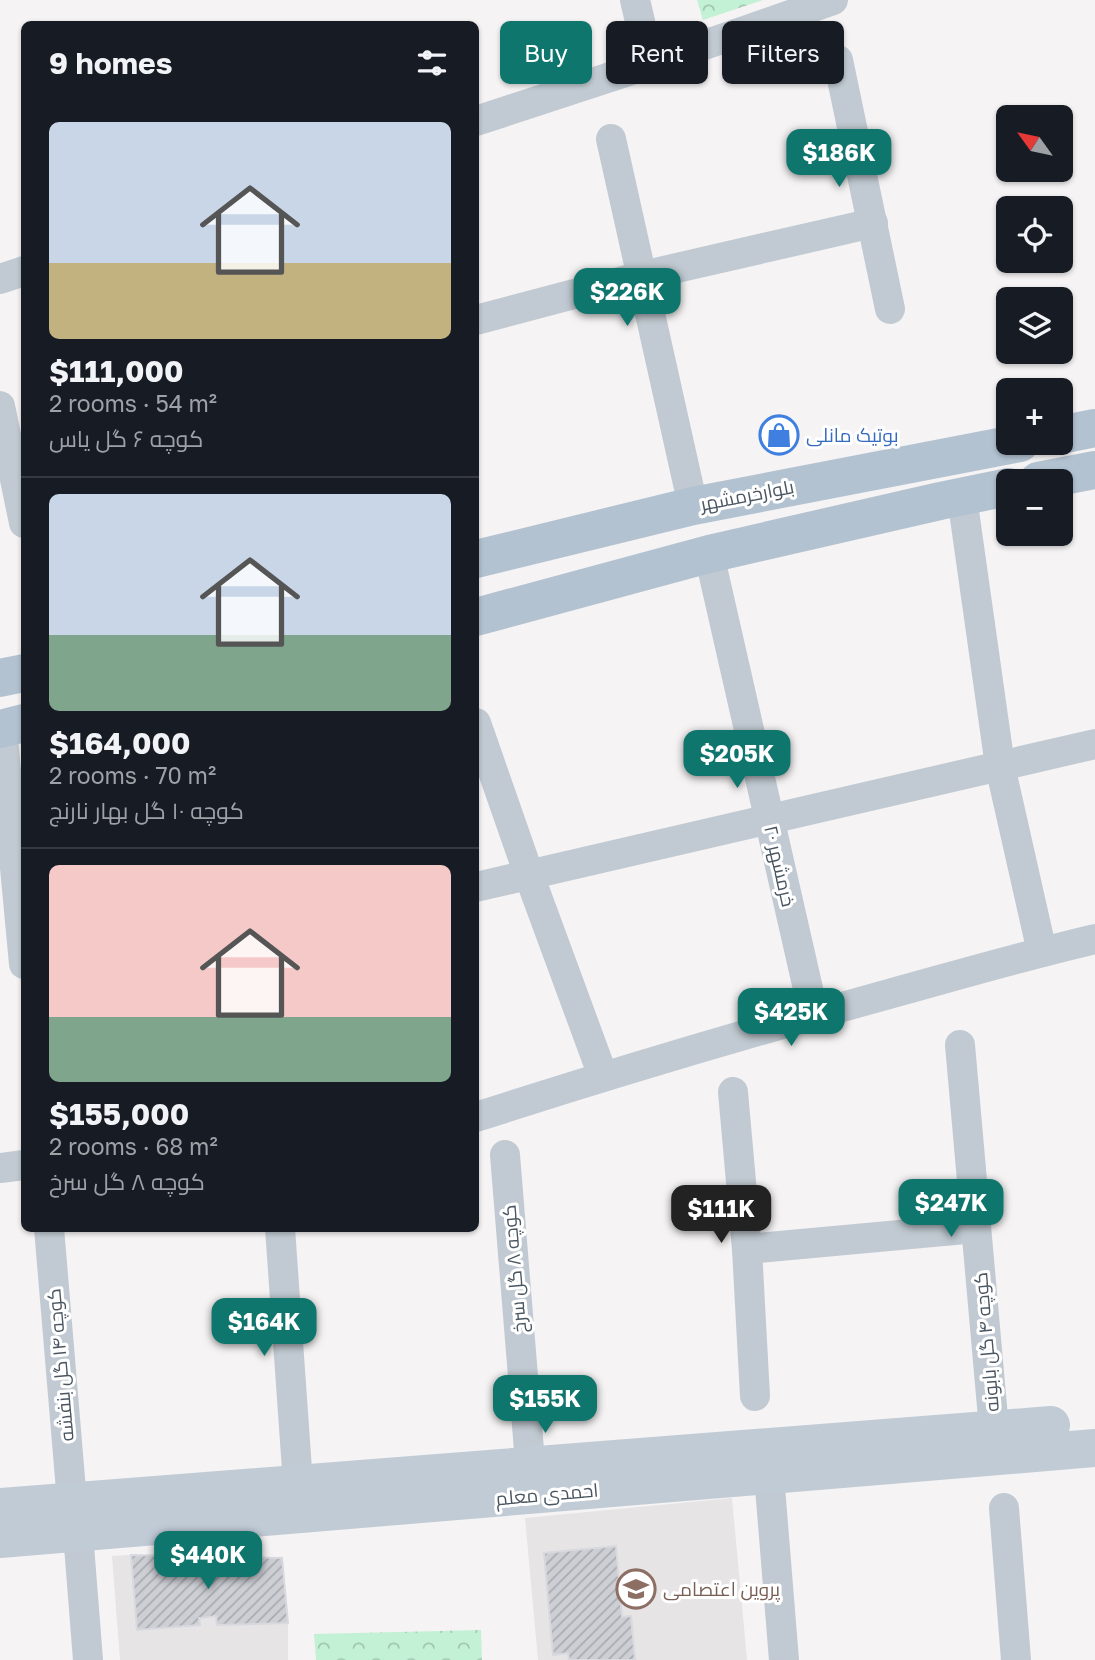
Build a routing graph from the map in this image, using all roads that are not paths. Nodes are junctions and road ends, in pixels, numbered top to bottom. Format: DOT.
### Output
graph roads {
  1 [pos="635,0"];
  2 [pos="833,0"];
  3 [pos="640,21"];
  4 [pos="708,44"];
  5 [pos="606,78"];
  6 [pos="843,84"];
  7 [pos="479,120"];
  8 [pos="611,139"];
  9 [pos="873,223"];
  10 [pos="21,272"];
  11 [pos="642,276"];
  12 [pos="0,279"];
  13 [pos="890,309"];
  14 [pos="479,319"];
  15 [pos="0,406"];
  16 [pos="1095,428"];
  17 [pos="1073,432"];
  18 [pos="996,448"];
  19 [pos="1095,470"];
  20 [pos="1073,474"];
  21 [pos="996,490"];
  22 [pos="962,497"];
  23 [pos="693,506"];
  24 [pos="21,508"];
  25 [pos="709,554"];
  26 [pos="479,558"];
  27 [pos="479,616"];
  28 [pos="21,674"];
  29 [pos="0,678"];
  30 [pos="9,727"];
  31 [pos="479,732"];
  32 [pos="1095,744"];
  33 [pos="1000,766"];
  34 [pos="769,819"];
  35 [pos="529,875"];
  36 [pos="479,886"];
  37 [pos="21,917"];
  38 [pos="1095,939"];
  39 [pos="1042,952"];
  40 [pos="814,1015"];
  41 [pos="960,1045"];
  42 [pos="603,1076"];
  43 [pos="733,1091"];
  44 [pos="479,1116"];
  45 [pos="505,1156"];
  46 [pos="21,1165"];
  47 [pos="0,1168"];
  48 [pos="976,1228"];
  49 [pos="49,1232"];
  50 [pos="280,1232"];
  51 [pos="747,1249"];
  52 [pos="755,1396"];
  53 [pos="1095,1422"];
  54 [pos="997,1443"];
  55 [pos="1095,1448"];
  56 [pos="766,1461"];
  57 [pos="532,1480"];
  58 [pos="301,1499"];
  59 [pos="0,1507"];
  60 [pos="1004,1508"];
  61 [pos="75,1517"];
  62 [pos="0,1539"];
  63 [pos="88,1660"];
  64 [pos="784,1660"];
  65 [pos="1016,1660"];
  1 -- 3 [label="street"];
  2 -- 4 [label="street"];
  5 -- 7 [label="street"];
  6 -- 9 [label="street"];
  8 -- 11 [label="street"];
  9 -- 11 [label="street"];
  9 -- 13 [label="street"];
  10 -- 12 [label="street"];
  11 -- 14 [label="street"];
  11 -- 23 [label="street"];
  15 -- 24 [label="street"];
  16 -- 17 [label="main road"];
  18 -- 23 [label="main road, بلوارخرمشهر"];
  19 -- 20 [label="main road"];
  21 -- 22 [label="main road"];
  22 -- 25 [label="main road"];
  22 -- 33 [label="street"];
  23 -- 26 [label="main road, بلوارخرمشهر"];
  25 -- 27 [label="main road"];
  25 -- 34 [label="street, خرمشهر ۲۰"];
  28 -- 29 [label="main road"];
  30 -- 37 [label="street"];
  31 -- 35 [label="street"];
  32 -- 33 [label="street"];
  33 -- 34 [label="street"];
  33 -- 39 [label="street"];
  34 -- 35 [label="street"];
  34 -- 40 [label="street, خرمشهر ۲۰"];
  35 -- 36 [label="street"];
  35 -- 42 [label="street"];
  38 -- 39 [label="street"];
  39 -- 40 [label="street"];
  40 -- 42 [label="street"];
  41 -- 48 [label="street, کوچه ۴ گل بابونه"];
  42 -- 44 [label="street"];
  43 -- 51 [label="street"];
  45 -- 57 [label="street, کوچه ۸ گل سرخ"];
  46 -- 47 [label="street"];
  48 -- 51 [label="street"];
  48 -- 54 [label="street, کوچه ۴ گل بابونه"];
  49 -- 61 [label="street, کوچه ۱۴ گل بنفشه"];
  50 -- 58 [label="street"];
  51 -- 52 [label="street"];
  53 -- 54 [label="street, احمدی معلم"];
  54 -- 55 [label="street, احمدی معلم"];
  54 -- 56 [label="street, احمدی معلم"];
  56 -- 57 [label="street, احمدی معلم"];
  56 -- 64 [label="street"];
  57 -- 58 [label="street, احمدی معلم"];
  58 -- 61 [label="street, احمدی معلم"];
  59 -- 61 [label="street, احمدی معلم"];
  60 -- 65 [label="street"];
  61 -- 62 [label="street, احمدی معلم"];
  61 -- 63 [label="street, کوچه ۱۴ گل بنفشه"];
}
